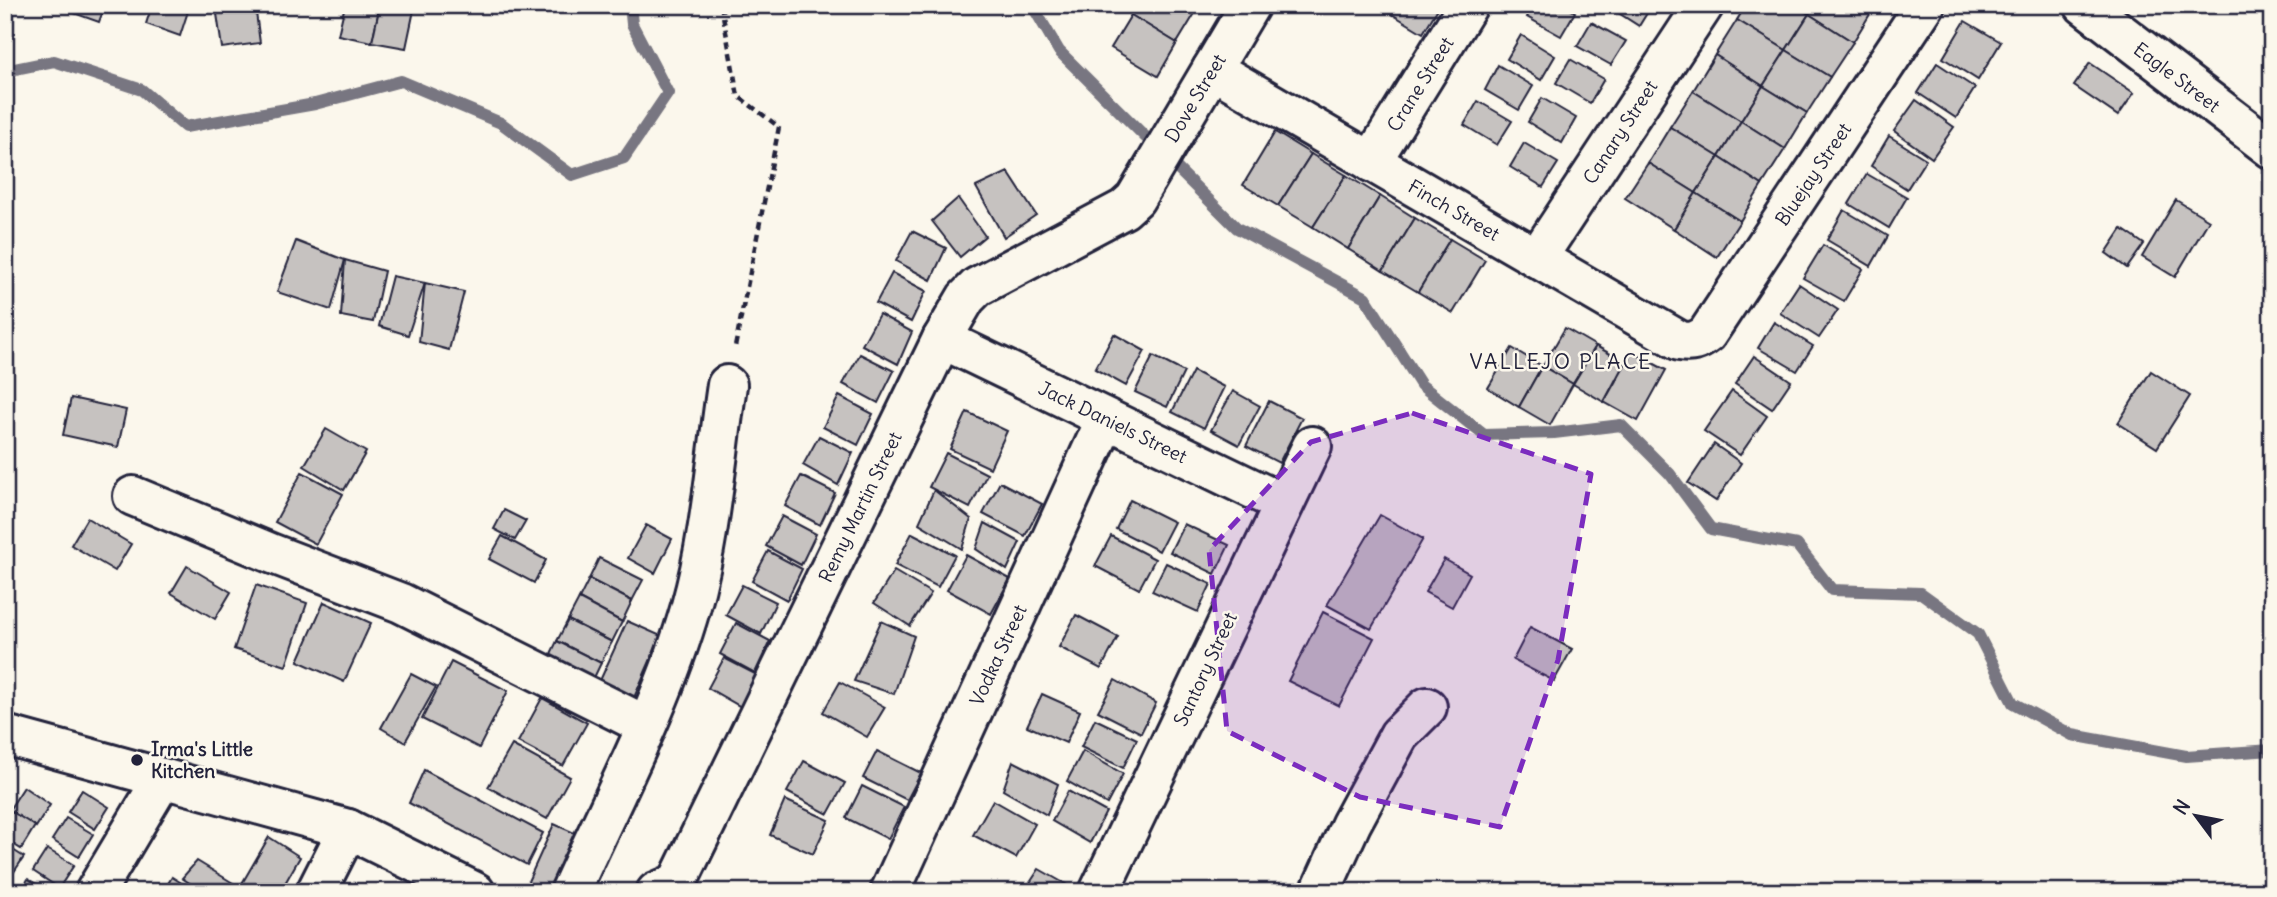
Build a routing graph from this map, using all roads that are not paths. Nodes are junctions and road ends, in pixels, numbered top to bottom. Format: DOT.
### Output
graph roads {
  1 [pos="1250,5"];
  2 [pos="1468,5"];
  3 [pos="1704,5"];
  4 [pos="1924,5"];
  5 [pos="2084,5"];
  6 [pos="1212,69"];
  7 [pos="2272,149"];
  8 [pos="1371,162"];
  9 [pos="1139,191"];
  10 [pos="1537,258"];
  11 [pos="942,339"];
  12 [pos="1699,341"];
  13 [pos="727,385"];
  14 [pos="1106,419"];
  15 [pos="1312,446"];
  16 [pos="133,496"];
  17 [pos="1284,504"];
  18 [pos="1427,707"];
  19 [pos="645,725"];
  20 [pos="5,735"];
  21 [pos="163,778"];
  22 [pos="348,830"];
  23 [pos="676,889"];
  24 [pos="95,892"];
  25 [pos="316,892"];
  26 [pos="475,892"];
  27 [pos="570,892"];
  28 [pos="890,892"];
  29 [pos="1099,892"];
  30 [pos="1320,892"];
  1 -- 6 [label="street, Dove Street"];
  2 -- 8 [label="street, Crane Street"];
  3 -- 10 [label="street, Canary Street"];
  4 -- 12 [label="street, Bluejay Street"];
  5 -- 7 [label="street, Eagle Street"];
  6 -- 8 [label="street, Finch Street"];
  6 -- 9 [label="street, Dove Street"];
  8 -- 10 [label="street, Finch Street"];
  9 -- 11 [label="street, Remy Martin Street"];
  10 -- 12 [label="street, Finch Street"];
  11 -- 14 [label="street, Jack Daniels Street"];
  11 -- 23 [label="street, Remy Martin Street"];
  13 -- 19 [label="street"];
  14 -- 17 [label="street, Jack Daniels Street"];
  14 -- 28 [label="street, Vodka Street"];
  15 -- 17 [label="street, Santory Street"];
  16 -- 19 [label="street"];
  17 -- 29 [label="street, Santory Street"];
  18 -- 30 [label="street"];
  19 -- 27 [label="street"];
  20 -- 21 [label="street"];
  21 -- 22 [label="street"];
  21 -- 24 [label="street"];
  22 -- 25 [label="street"];
  22 -- 26 [label="street"];
}
